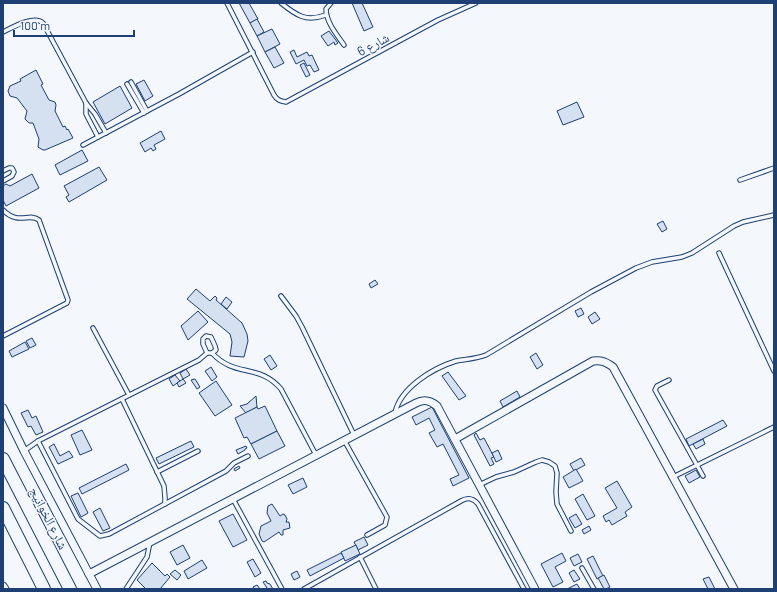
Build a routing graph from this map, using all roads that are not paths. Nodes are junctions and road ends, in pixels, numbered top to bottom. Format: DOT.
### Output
graph roads {
  1 [pos="227,3"];
  2 [pos="281,3"];
  3 [pos="331,3"];
  4 [pos="476,3"];
  5 [pos="326,15"];
  6 [pos="3,32"];
  7 [pos="344,45"];
  8 [pos="253,52"];
  9 [pos="129,83"];
  10 [pos="86,103"];
  11 [pos="145,112"];
  12 [pos="106,133"];
  13 [pos="98,137"];
  14 [pos="83,145"];
  15 [pos="774,168"];
  16 [pos="3,171"];
  17 [pos="740,180"];
  18 [pos="3,181"];
  19 [pos="3,210"];
  20 [pos="774,215"];
  21 [pos="719,253"];
  22 [pos="282,296"];
  23 [pos="93,328"];
  24 [pos="3,336"];
  25 [pos="207,353"];
  26 [pos="212,353"];
  27 [pos="774,371"];
  28 [pos="669,380"];
  29 [pos="129,395"];
  30 [pos="122,399"];
  31 [pos="3,408"];
  32 [pos="394,414"];
  33 [pos="774,427"];
  34 [pos="354,435"];
  35 [pos="455,439"];
  36 [pos="344,440"];
  37 [pos="38,441"];
  38 [pos="24,451"];
  39 [pos="198,451"];
  40 [pos="316,455"];
  41 [pos="248,456"];
  42 [pos="3,459"];
  43 [pos="696,465"];
  44 [pos="157,472"];
  45 [pos="673,476"];
  46 [pos="703,476"];
  47 [pos="479,485"];
  48 [pos="232,498"];
  49 [pos="165,504"];
  50 [pos="3,508"];
  51 [pos="571,531"];
  52 [pos="367,535"];
  53 [pos="150,541"];
  54 [pos="360,557"];
  55 [pos="582,568"];
  56 [pos="89,574"];
  57 [pos="3,586"];
  58 [pos="5,589"];
  59 [pos="44,589"];
  60 [pos="70,589"];
  61 [pos="97,589"];
  62 [pos="126,589"];
  63 [pos="282,589"];
  64 [pos="304,589"];
  65 [pos="376,589"];
  66 [pos="524,589"];
  67 [pos="535,589"];
  68 [pos="594,589"];
  69 [pos="734,589"];
  1 -- 8 [label="lane"];
  2 -- 5 [label="lane"];
  3 -- 5 [label="lane"];
  4 -- 8 [label="lane, شارع 6"];
  5 -- 7 [label="lane"];
  6 -- 10 [label="lane"];
  8 -- 11 [label="lane"];
  9 -- 11 [label="lane"];
  10 -- 12 [label="lane"];
  10 -- 13 [label="lane"];
  11 -- 12 [label="lane"];
  12 -- 13 [label="lane"];
  13 -- 14 [label="lane"];
  15 -- 17 [label="lane"];
  16 -- 18 [label="lane"];
  19 -- 24 [label="lane"];
  20 -- 32 [label="lane"];
  21 -- 27 [label="lane"];
  22 -- 34 [label="lane"];
  23 -- 29 [label="lane"];
  25 -- 26 [label="lane"];
  25 -- 26 [label="lane"];
  25 -- 29 [label="lane"];
  26 -- 40 [label="lane"];
  28 -- 43 [label="lane"];
  29 -- 30 [label="lane"];
  30 -- 37 [label="lane"];
  30 -- 44 [label="lane"];
  31 -- 38 [label="street"];
  32 -- 34 [label="street"];
  32 -- 35 [label="street"];
  33 -- 43 [label="lane"];
  34 -- 36 [label="street"];
  35 -- 45 [label="street"];
  35 -- 47 [label="street"];
  36 -- 40 [label="street"];
  36 -- 52 [label="lane"];
  37 -- 38 [label="lane"];
  37 -- 49 [label="lane"];
  38 -- 56 [label="street"];
  39 -- 44 [label="lane"];
  40 -- 48 [label="street"];
  41 -- 49 [label="lane"];
  42 -- 60 [label="highway, شارع الخوانيج"];
  43 -- 45 [label="lane"];
  43 -- 46 [label="lane"];
  44 -- 49 [label="lane"];
  45 -- 69 [label="street"];
  47 -- 51 [label="lane"];
  47 -- 67 [label="street"];
  48 -- 53 [label="street"];
  48 -- 63 [label="lane"];
  50 -- 59 [label="highway"];
  53 -- 56 [label="street"];
  53 -- 62 [label="lane"];
  54 -- 64 [label="lane"];
  54 -- 65 [label="lane"];
  54 -- 66 [label="lane"];
  55 -- 68 [label="lane"];
  56 -- 61 [label="street"];
  57 -- 58 [label="street"];
}
